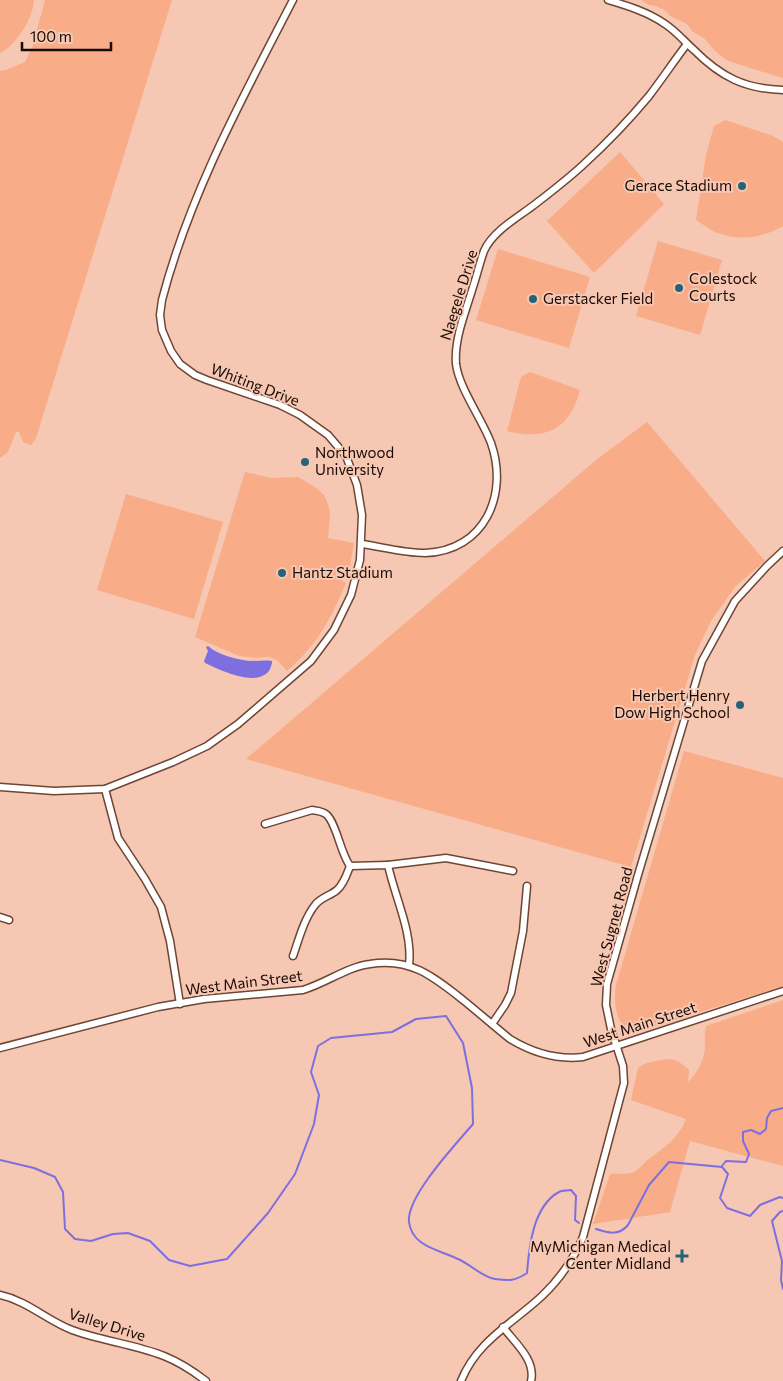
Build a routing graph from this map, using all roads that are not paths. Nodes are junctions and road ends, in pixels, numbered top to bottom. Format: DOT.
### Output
graph roads {
  1 [pos="293,0"];
  2 [pos="608,0"];
  3 [pos="687,44"];
  4 [pos="783,90"];
  5 [pos="362,544"];
  6 [pos="783,551"];
  7 [pos="0,787"];
  8 [pos="105,789"];
  9 [pos="265,824"];
  10 [pos="388,865"];
  11 [pos="350,866"];
  12 [pos="513,871"];
  13 [pos="528,886"];
  14 [pos="0,917"];
  15 [pos="9,920"];
  16 [pos="293,956"];
  17 [pos="409,966"];
  18 [pos="783,991"];
  19 [pos="180,1004"];
  20 [pos="492,1024"];
  21 [pos="617,1047"];
  22 [pos="0,1048"];
  23 [pos="0,1295"];
  24 [pos="503,1327"];
  25 [pos="206,1381"];
  26 [pos="461,1381"];
  27 [pos="531,1381"];
  1 -- 5 [label="street, Whiting Drive"];
  2 -- 3 [label="street"];
  3 -- 4 [label="street"];
  3 -- 5 [label="street, Naegele Drive"];
  5 -- 8 [label="street, Whiting Drive"];
  6 -- 21 [label="street, West Sugnet Road"];
  7 -- 8 [label="street, Whiting Drive"];
  8 -- 19 [label="street"];
  9 -- 11 [label="street"];
  10 -- 11 [label="street"];
  10 -- 12 [label="street"];
  10 -- 17 [label="street"];
  11 -- 16 [label="street"];
  13 -- 20 [label="street"];
  14 -- 15 [label="street"];
  17 -- 19 [label="street, West Main Street"];
  17 -- 20 [label="street, West Main Street"];
  18 -- 21 [label="street, West Main Street"];
  19 -- 22 [label="street, West Main Street"];
  20 -- 21 [label="street, West Main Street"];
  21 -- 24 [label="street, West Sugnet Road"];
  23 -- 25 [label="street, Valley Drive"];
  24 -- 26 [label="street, West Sugnet Road"];
  24 -- 27 [label="street"];
}
